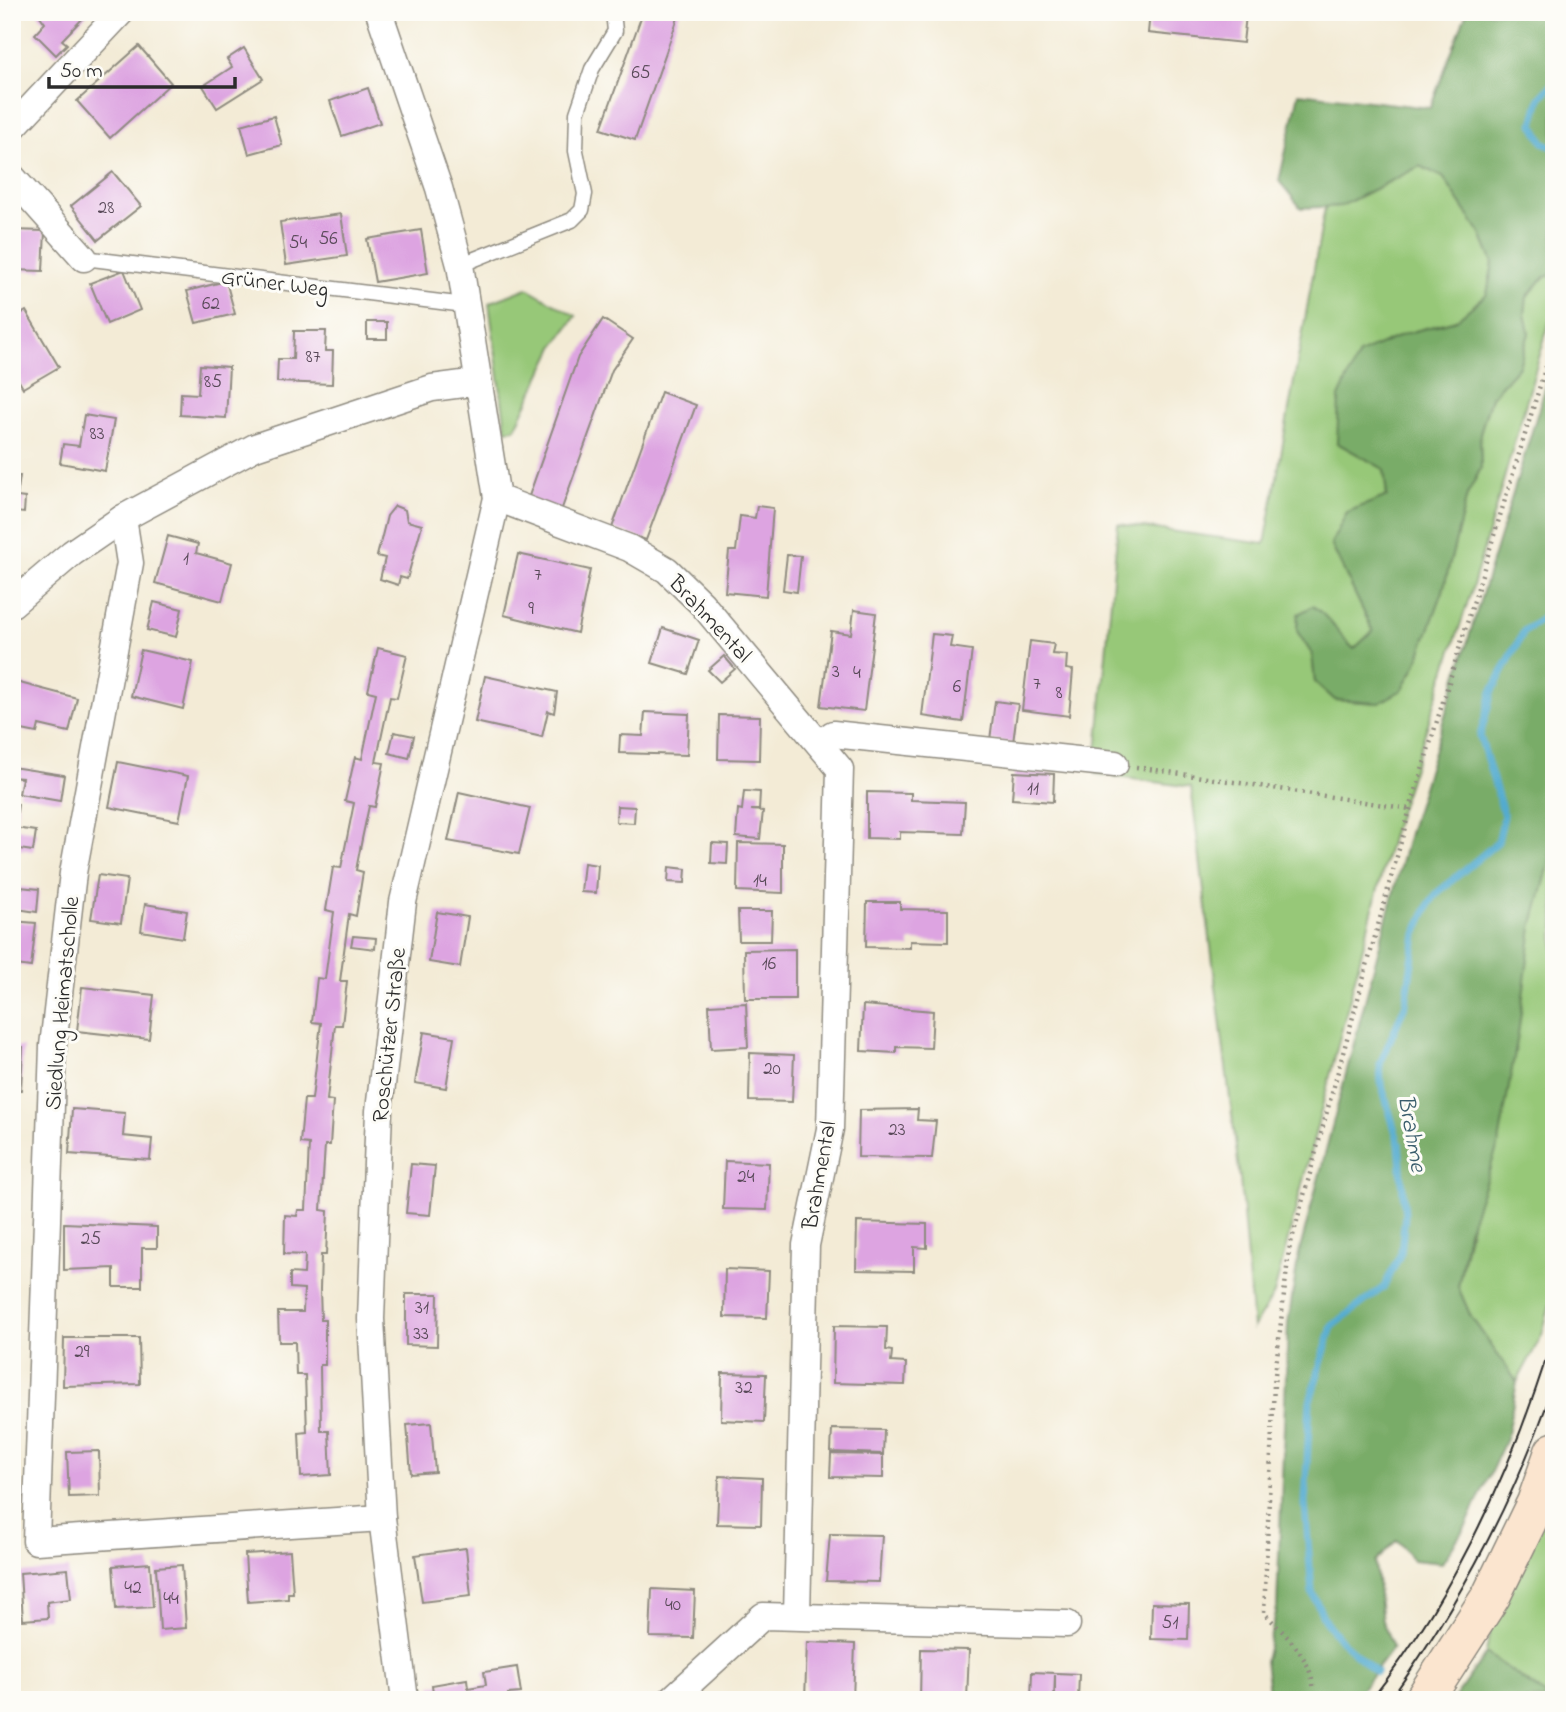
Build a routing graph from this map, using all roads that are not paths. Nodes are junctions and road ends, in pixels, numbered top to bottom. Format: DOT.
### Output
graph roads {
  1 [pos="121,12"];
  2 [pos="379,12"];
  3 [pos="613,12"];
  4 [pos="12,128"];
  5 [pos="12,177"];
  6 [pos="84,258"];
  7 [pos="460,265"];
  8 [pos="465,305"];
  9 [pos="478,382"];
  10 [pos="497,498"];
  11 [pos="123,518"];
  12 [pos="12,604"];
  13 [pos="820,743"];
  14 [pos="1115,764"];
  15 [pos="1554,1452"];
  16 [pos="24,1493"];
  17 [pos="382,1518"];
  18 [pos="797,1614"];
  19 [pos="1067,1624"];
  20 [pos="405,1700"];
  21 [pos="671,1700"];
  22 [pos="1424,1700"];
  1 -- 4 [label="street"];
  2 -- 7 [label="street"];
  3 -- 7 [label="lane"];
  5 -- 6 [label="street"];
  6 -- 8 [label="lane, Grüner Weg"];
  7 -- 8 [label="street"];
  8 -- 9 [label="street"];
  9 -- 10 [label="street, Roschützer Straße"];
  9 -- 11 [label="street"];
  10 -- 13 [label="street, Brahmental"];
  10 -- 17 [label="street, Roschützer Straße"];
  11 -- 12 [label="street"];
  11 -- 16 [label="street, Siedlung Heimatscholle"];
  13 -- 14 [label="street"];
  13 -- 18 [label="street, Brahmental"];
  15 -- 22 [label="main road"];
  16 -- 17 [label="street, Siedlung Heimatscholle"];
  17 -- 20 [label="street, Roschützer Straße"];
  18 -- 19 [label="street"];
  18 -- 21 [label="street"];
}
